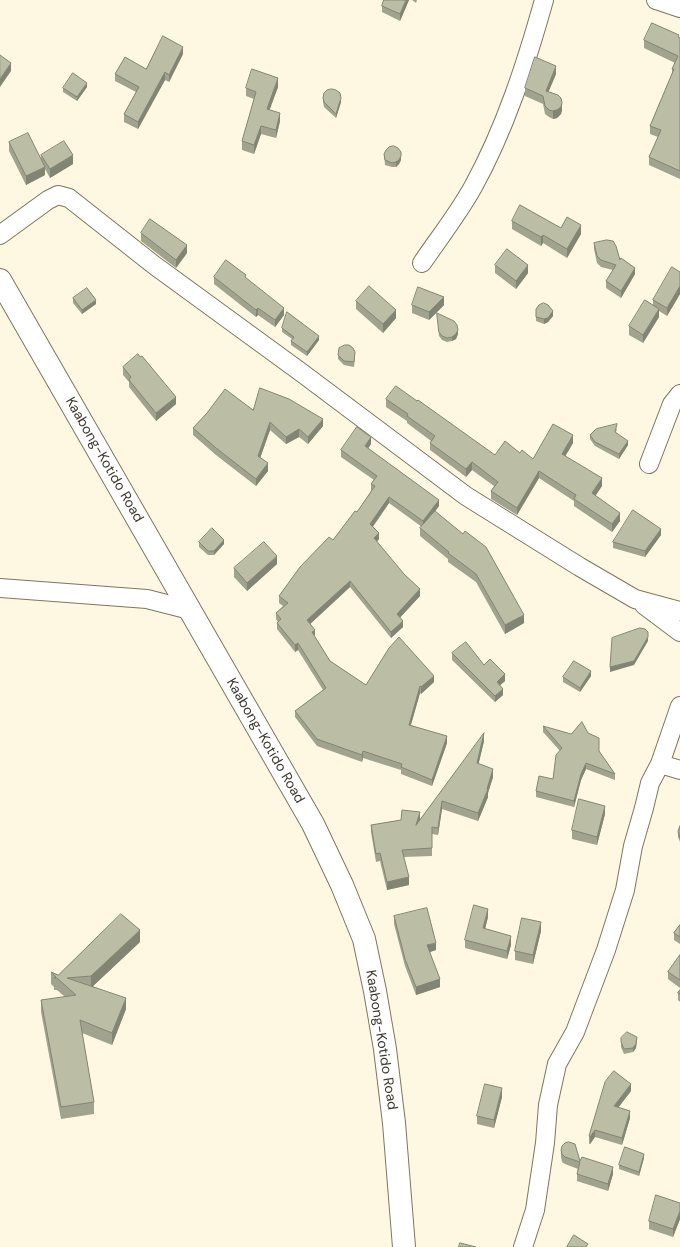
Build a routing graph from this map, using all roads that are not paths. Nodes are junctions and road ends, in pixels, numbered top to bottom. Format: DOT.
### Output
graph roads {
  1 [pos="544,0"];
  2 [pos="656,0"];
  3 [pos="680,8"];
  4 [pos="0,235"];
  5 [pos="422,263"];
  6 [pos="0,280"];
  7 [pos="680,394"];
  8 [pos="649,464"];
  9 [pos="0,588"];
  10 [pos="635,599"];
  11 [pos="190,610"];
  12 [pos="679,611"];
  13 [pos="680,632"];
  14 [pos="680,706"];
  15 [pos="660,764"];
  16 [pos="680,770"];
  17 [pos="404,1247"];
  18 [pos="523,1247"];
  1 -- 5 [label="street"];
  2 -- 3 [label="street"];
  4 -- 10 [label="street"];
  6 -- 11 [label="main road, Kaabong-Kotido Road"];
  7 -- 8 [label="street"];
  9 -- 11 [label="street"];
  10 -- 12 [label="street"];
  10 -- 13 [label="street"];
  11 -- 17 [label="main road, Kaabong-Kotido Road"];
  14 -- 15 [label="street"];
  15 -- 16 [label="street"];
  15 -- 18 [label="street"];
}
